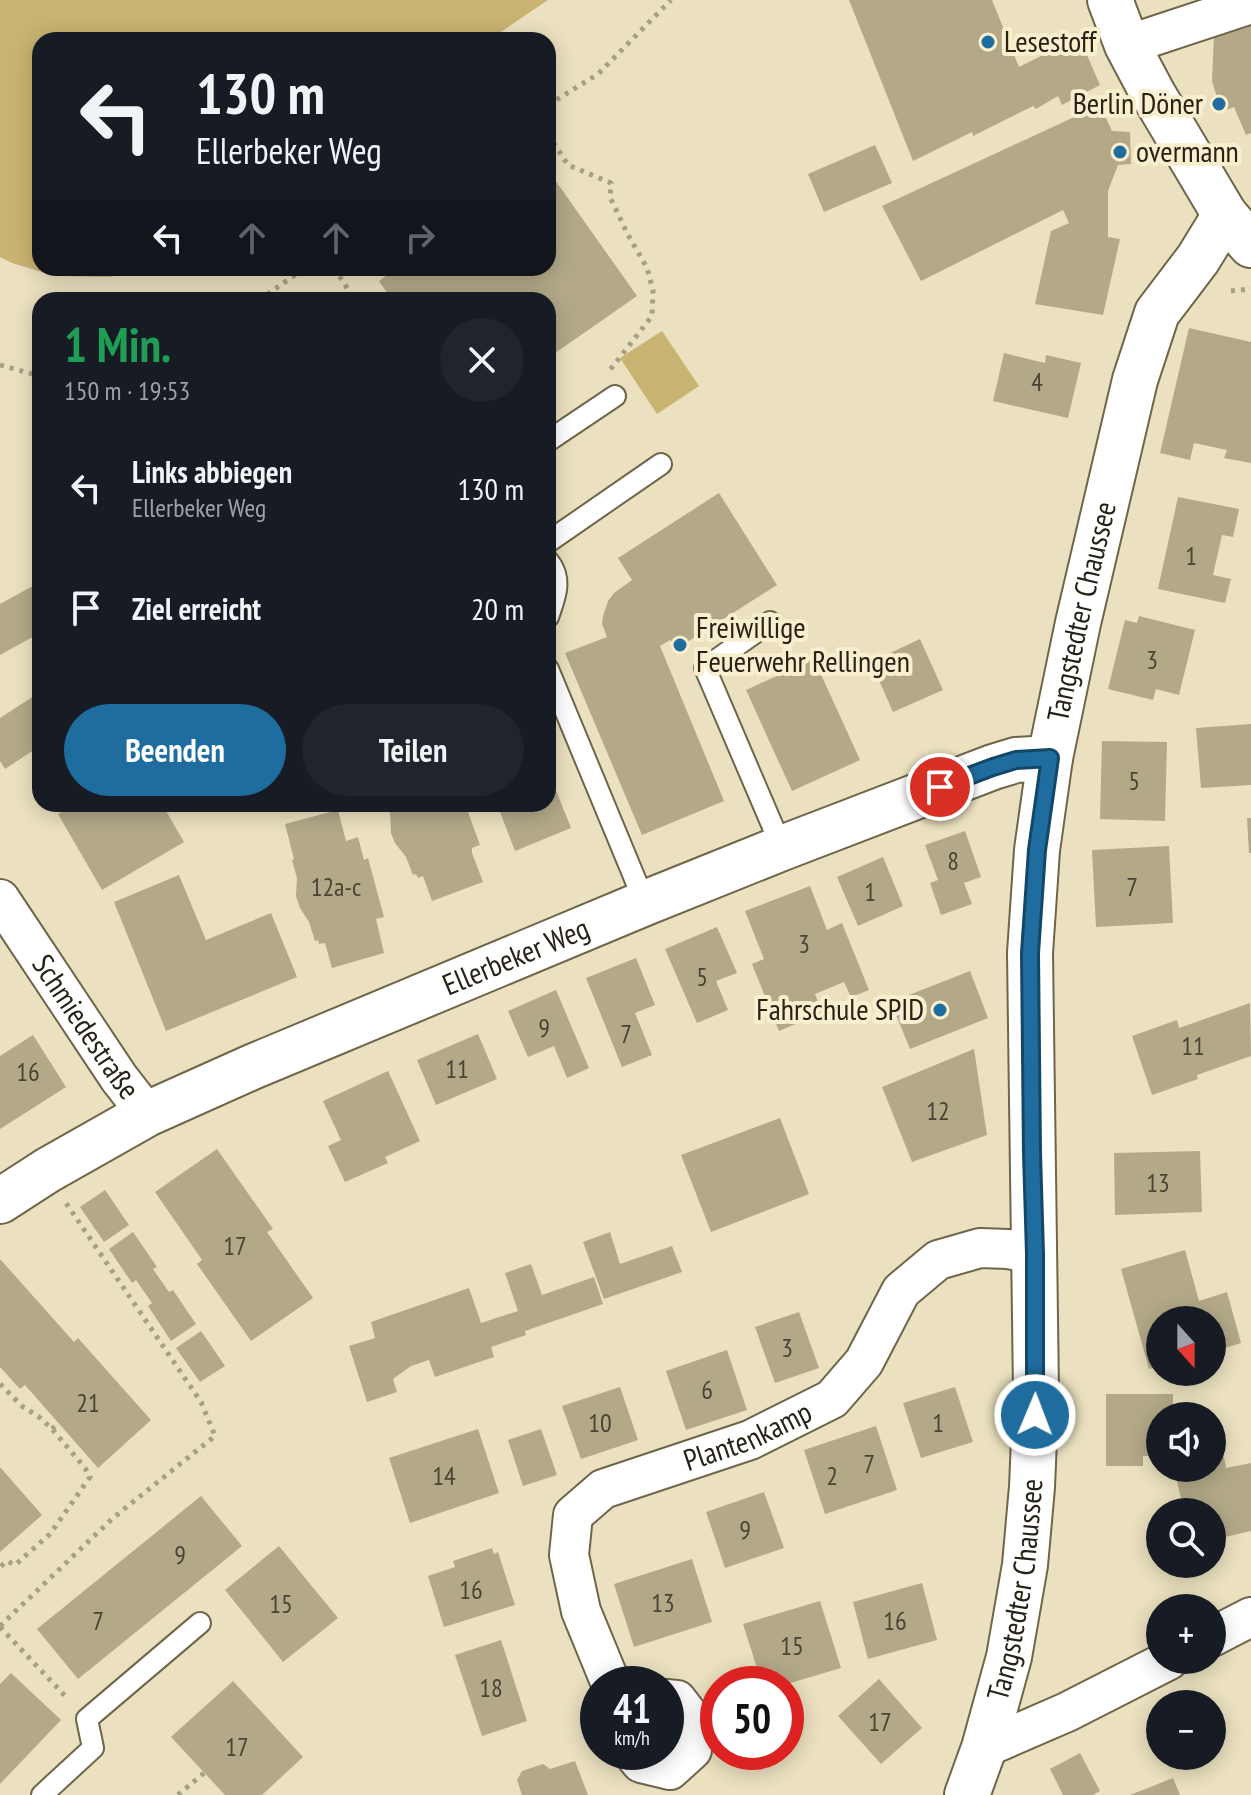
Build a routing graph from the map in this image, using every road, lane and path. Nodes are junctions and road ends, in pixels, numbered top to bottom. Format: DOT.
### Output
graph roads {
  1 [pos="671,0"];
  2 [pos="1110,0"];
  3 [pos="1251,4"];
  4 [pos="1127,45"];
  5 [pos="556,100"];
  6 [pos="556,146"];
  7 [pos="1238,230"];
  8 [pos="294,276"];
  9 [pos="1251,289"];
  10 [pos="1231,291"];
  11 [pos="270,292"];
  12 [pos="0,365"];
  13 [pos="32,374"];
  14 [pos="615,396"];
  15 [pos="556,436"];
  16 [pos="661,464"];
  17 [pos="556,536"];
  18 [pos="770,622"];
  19 [pos="556,688"];
  20 [pos="1050,758"];
  21 [pos="782,848"];
  22 [pos="0,899"];
  23 [pos="645,903"];
  24 [pos="147,1114"];
  25 [pos="0,1201"];
  26 [pos="65,1202"];
  27 [pos="1035,1254"];
  28 [pos="0,1384"];
  29 [pos="58,1423"];
  30 [pos="52,1429"];
  31 [pos="0,1567"];
  32 [pos="1251,1617"];
  33 [pos="200,1623"];
  34 [pos="0,1627"];
  35 [pos="1226,1630"];
  36 [pos="604,1666"];
  37 [pos="1146,1672"];
  38 [pos="684,1709"];
  39 [pos="87,1719"];
  40 [pos="984,1748"];
  41 [pos="684,1757"];
  42 [pos="204,1773"];
  43 [pos="42,1795"];
  44 [pos="178,1795"];
  45 [pos="967,1795"];
  1 -- 5 [label="path"];
  2 -- 4 [label="main road"];
  3 -- 4 [label="street"];
  4 -- 7 [label="main road"];
  6 -- 14 [label="path"];
  7 -- 20 [label="main road, Tangstedter Chaussee"];
  8 -- 11 [label="path"];
  9 -- 10 [label="path"];
  12 -- 13 [label="path"];
  14 -- 15 [label="lane"];
  16 -- 17 [label="lane"];
  18 -- 21 [label="lane"];
  19 -- 23 [label="lane"];
  20 -- 21 [label="main road, Ellerbeker Weg"];
  20 -- 27 [label="main road, Tangstedter Chaussee"];
  21 -- 23 [label="main road, Ellerbeker Weg"];
  22 -- 24 [label="street, Schmiedestraße"];
  23 -- 24 [label="main road, Ellerbeker Weg"];
  24 -- 25 [label="main road, Ellerbeker Weg"];
  26 -- 34 [label="path"];
  27 -- 36 [label="street, Plantenkamp"];
  27 -- 40 [label="main road, Tangstedter Chaussee"];
  28 -- 30 [label="path"];
  29 -- 30 [label="path"];
  30 -- 31 [label="path"];
  32 -- 35 [label="street"];
  33 -- 39 [label="lane"];
  34 -- 39 [label="path"];
  37 -- 40 [label="street"];
  38 -- 41 [label="street"];
  39 -- 43 [label="lane"];
  40 -- 45 [label="main road, Tangstedter Chaussee"];
  42 -- 44 [label="path"];
}
